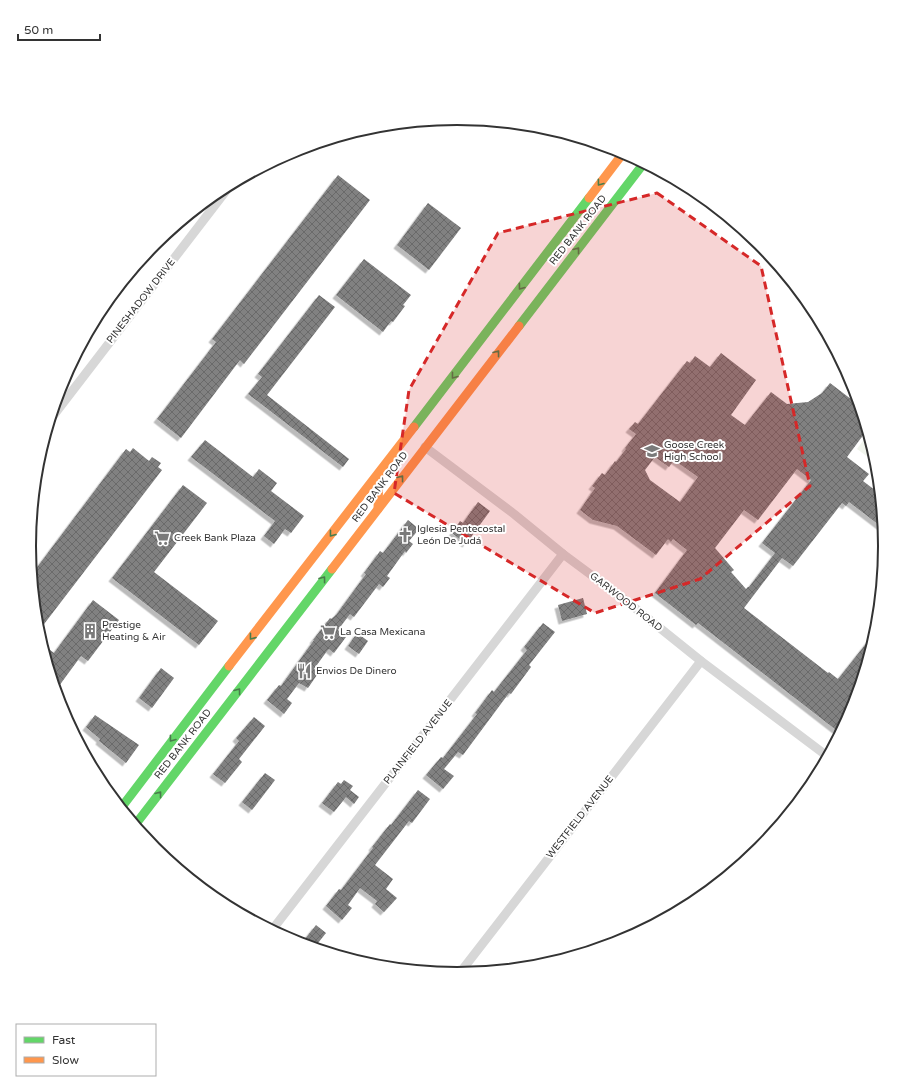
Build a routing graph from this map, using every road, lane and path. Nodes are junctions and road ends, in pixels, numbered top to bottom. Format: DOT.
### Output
graph roads {
  1 [pos="620,158"];
  2 [pos="641,167"];
  3 [pos="221,198"];
  4 [pos="59,408"];
  5 [pos="424,414"];
  6 [pos="425,447"];
  7 [pos="379,473"];
  8 [pos="378,509"];
  9 [pos="563,554"];
  10 [pos="701,661"];
  11 [pos="824,753"];
  12 [pos="124,804"];
  13 [pos="138,821"];
  14 [pos="275,926"];
  15 [pos="465,967"];
  1 -- 5 [label="main road, RED BANK ROAD, one-way"];
  6 -- 2 [label="main road, RED BANK ROAD, one-way"];
  3 -- 4 [label="street, PINESHADOW DRIVE"];
  5 -- 6 [label="main road"];
  5 -- 7 [label="main road, RED BANK ROAD"];
  8 -- 6 [label="main road, RED BANK ROAD, one-way"];
  6 -- 9 [label="street, GARWOOD ROAD"];
  7 -- 8 [label="main road"];
  7 -- 12 [label="main road, RED BANK ROAD, one-way"];
  13 -- 8 [label="main road, RED BANK ROAD, one-way"];
  9 -- 10 [label="street, GARWOOD ROAD"];
  9 -- 14 [label="street, PLAINFIELD AVENUE"];
  10 -- 11 [label="street, GARWOOD ROAD"];
  10 -- 15 [label="street, WESTFIELD AVENUE"];
}
